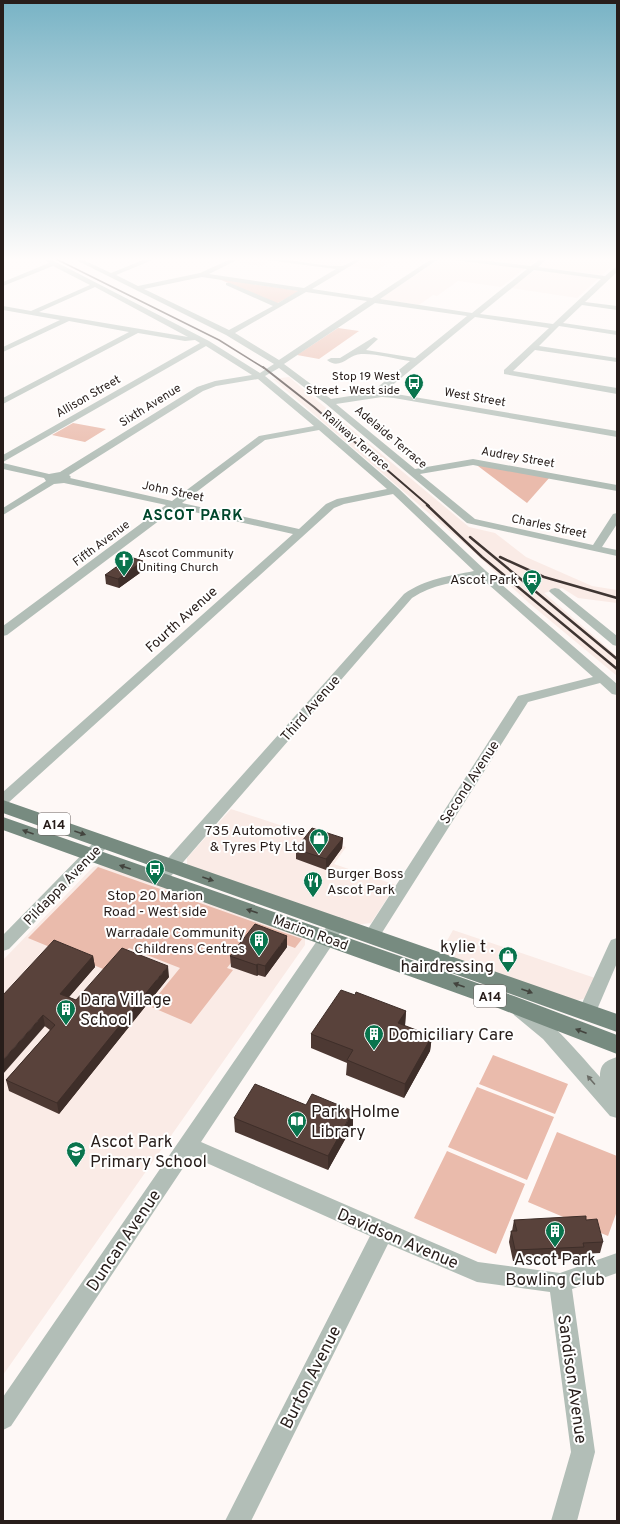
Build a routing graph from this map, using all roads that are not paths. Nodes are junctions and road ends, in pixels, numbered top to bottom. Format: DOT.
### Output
graph roads {
  1 [pos="47,329"];
  2 [pos="125,329"];
  3 [pos="180,329"];
  4 [pos="221,329"];
  5 [pos="239,329"];
  6 [pos="329,329"];
  7 [pos="455,329"];
  8 [pos="554,329"];
  9 [pos="584,329"];
  10 [pos="136,331"];
  11 [pos="229,333"];
  12 [pos="617,333"];
  13 [pos="197,338"];
  14 [pos="361,339"];
  15 [pos="206,343"];
  16 [pos="533,348"];
  17 [pos="3,350"];
  18 [pos="358,351"];
  19 [pos="331,360"];
  20 [pos="416,360"];
  21 [pos="617,360"];
  22 [pos="278,363"];
  23 [pos="270,369"];
  24 [pos="289,371"];
  25 [pos="260,376"];
  26 [pos="617,390"];
  27 [pos="382,391"];
  28 [pos="3,401"];
  29 [pos="329,402"];
  30 [pos="322,427"];
  31 [pos="617,434"];
  32 [pos="3,460"];
  33 [pos="3,466"];
  34 [pos="413,472"];
  35 [pos="63,478"];
  36 [pos="52,479"];
  37 [pos="617,488"];
  38 [pos="395,491"];
  39 [pos="174,504"];
  40 [pos="3,512"];
  41 [pos="617,516"];
  42 [pos="476,523"];
  43 [pos="300,532"];
  44 [pos="595,549"];
  45 [pos="617,554"];
  46 [pos="482,573"];
  47 [pos="555,591"];
  48 [pos="3,632"];
  49 [pos="617,642"];
  50 [pos="602,678"];
  51 [pos="617,691"];
  52 [pos="3,800"];
  53 [pos="3,806"];
  54 [pos="3,823"];
  55 [pos="98,848"];
  56 [pos="165,872"];
  57 [pos="333,931"];
  58 [pos="372,935"];
  59 [pos="617,944"];
  60 [pos="3,945"];
  61 [pos="512,1004"];
  62 [pos="587,1012"];
  63 [pos="617,1022"];
  64 [pos="617,1045"];
  65 [pos="617,1064"];
  66 [pos="617,1099"];
  67 [pos="617,1110"];
  68 [pos="187,1145"];
  69 [pos="383,1232"];
  70 [pos="617,1263"];
  71 [pos="560,1283"];
  72 [pos="3,1418"];
  73 [pos="238,1521"];
  74 [pos="564,1521"];
  1 -- 17 [label="street"];
  2 -- 10 [label="street"];
  3 -- 13 [label="street, Railway Terrace"];
  4 -- 11 [label="street, Adelaide Terrace"];
  5 -- 11 [label="street"];
  6 -- 22 [label="street"];
  7 -- 20 [label="street"];
  8 -- 16 [label="street"];
  9 -- 12 [label="street"];
  10 -- 13 [label="street"];
  10 -- 28 [label="street"];
  11 -- 22 [label="street, Adelaide Terrace"];
  13 -- 15 [label="street, Railway Terrace"];
  14 -- 18 [label="street"];
  15 -- 25 [label="street, Railway Terrace"];
  15 -- 32 [label="street, Allison Street"];
  16 -- 21 [label="street"];
  16 -- 26 [label="street"];
  18 -- 19 [label="street"];
  18 -- 20 [label="street"];
  20 -- 27 [label="street"];
  22 -- 23 [label="street"];
  22 -- 24 [label="street, Adelaide Terrace"];
  23 -- 24 [label="street"];
  23 -- 25 [label="street"];
  24 -- 29 [label="street, Adelaide Terrace"];
  25 -- 30 [label="street, Railway Terrace"];
  25 -- 35 [label="street, Sixth Avenue"];
  27 -- 29 [label="street, West Street"];
  27 -- 31 [label="street, West Street"];
  29 -- 34 [label="street, Adelaide Terrace"];
  30 -- 38 [label="street, Railway Terrace"];
  30 -- 39 [label="street, Fifth Avenue"];
  33 -- 36 [label="street"];
  34 -- 37 [label="street, Audrey Street"];
  34 -- 42 [label="street, Adelaide Terrace"];
  35 -- 36 [label="street"];
  35 -- 39 [label="street, John Street"];
  36 -- 40 [label="street"];
  38 -- 43 [label="street, Fourth Avenue"];
  38 -- 46 [label="street, Railway Terrace"];
  39 -- 43 [label="street, John Street"];
  39 -- 48 [label="street, Fifth Avenue"];
  41 -- 44 [label="street"];
  42 -- 44 [label="street, Charles Street"];
  43 -- 52 [label="street, Fourth Avenue"];
  44 -- 45 [label="street, Charles Street"];
  46 -- 50 [label="street, Railway Terrace"];
  46 -- 56 [label="street, Third Avenue"];
  47 -- 49 [label="street"];
  50 -- 51 [label="street, Railway Terrace"];
  50 -- 58 [label="street, Second Avenue"];
  53 -- 55 [label="main road, Marion Road / A14, one-way"];
  55 -- 54 [label="main road, Marion Road / A14, one-way"];
  55 -- 56 [label="main road, Marion Road / A14"];
  55 -- 60 [label="street, Pildappa Avenue"];
  56 -- 57 [label="main road, Marion Road / A14"];
  57 -- 58 [label="main road, Marion Road / A14"];
  61 -- 57 [label="main road, Marion Road / A14, one-way"];
  57 -- 68 [label="street, Duncan Avenue"];
  58 -- 62 [label="main road, Marion Road / A14, one-way"];
  59 -- 62 [label="street"];
  64 -- 61 [label="main road, Marion Road / A14, one-way"];
  67 -- 61 [label="street, one-way"];
  62 -- 63 [label="main road, Marion Road / A14"];
  65 -- 66 [label="street"];
  68 -- 69 [label="street, Davidson Avenue"];
  68 -- 72 [label="street, Duncan Avenue"];
  69 -- 71 [label="street, Davidson Avenue"];
  69 -- 73 [label="street, Burton Avenue"];
  70 -- 71 [label="street, Davidson Avenue"];
  71 -- 74 [label="street, Sandison Avenue"];
}
